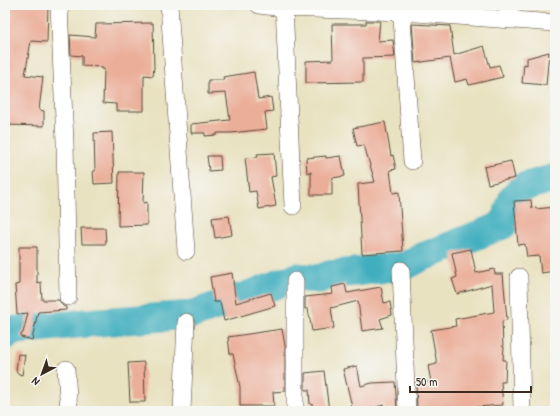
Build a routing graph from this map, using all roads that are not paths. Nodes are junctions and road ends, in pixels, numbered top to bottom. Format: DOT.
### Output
graph roads {
  1 [pos="59,5"];
  2 [pos="169,5"];
  3 [pos="259,5"];
  4 [pos="284,6"];
  5 [pos="402,8"];
  6 [pos="510,12"];
  7 [pos="555,23"];
  8 [pos="412,161"];
  9 [pos="293,206"];
  10 [pos="186,251"];
  11 [pos="401,270"];
  12 [pos="519,277"];
  13 [pos="295,281"];
  14 [pos="68,297"];
  15 [pos="186,322"];
  16 [pos="66,369"];
  17 [pos="69,411"];
  18 [pos="182,411"];
  19 [pos="295,411"];
  20 [pos="406,411"];
  21 [pos="522,411"];
  1 -- 14 [label="street"];
  2 -- 10 [label="street"];
  3 -- 4 [label="street"];
  4 -- 5 [label="street"];
  4 -- 9 [label="street"];
  5 -- 6 [label="street"];
  5 -- 8 [label="street"];
  6 -- 7 [label="street"];
  11 -- 20 [label="street"];
  12 -- 21 [label="street"];
  13 -- 19 [label="street"];
  15 -- 18 [label="street"];
  16 -- 17 [label="street"];
}
